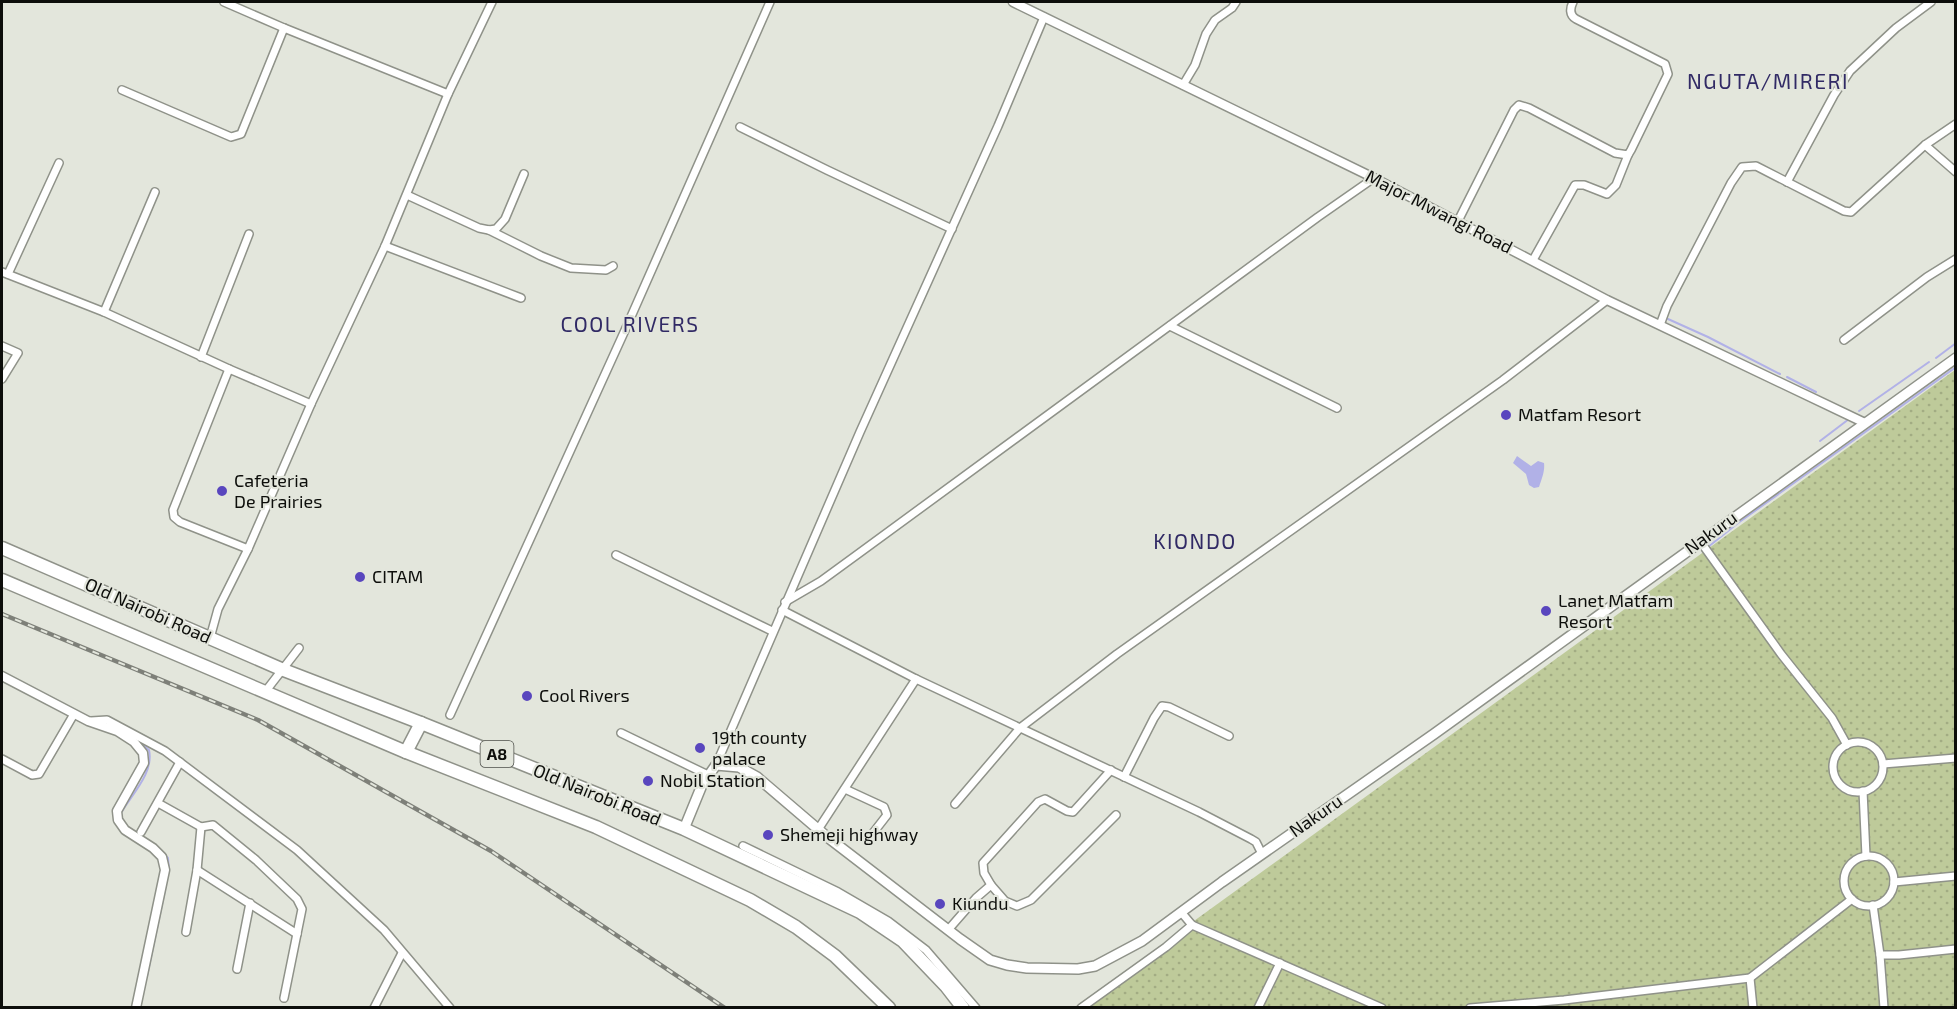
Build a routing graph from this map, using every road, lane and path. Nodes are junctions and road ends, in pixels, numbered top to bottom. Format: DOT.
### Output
graph roads {
  1 [pos="224,2"];
  2 [pos="492,2"];
  3 [pos="770,2"];
  4 [pos="1013,2"];
  5 [pos="1236,2"];
  6 [pos="1574,2"];
  7 [pos="1931,2"];
  8 [pos="1044,17"];
  9 [pos="284,28"];
  10 [pos="1183,85"];
  11 [pos="122,90"];
  12 [pos="448,94"];
  13 [pos="1956,124"];
  14 [pos="740,127"];
  15 [pos="1925,145"];
  16 [pos="1628,155"];
  17 [pos="59,163"];
  18 [pos="1956,172"];
  19 [pos="524,174"];
  20 [pos="1374,178"];
  21 [pos="1787,182"];
  22 [pos="155,192"];
  23 [pos="407,195"];
  24 [pos="1457,223"];
  25 [pos="952,229"];
  26 [pos="489,230"];
  27 [pos="249,234"];
  28 [pos="385,246"];
  29 [pos="1956,259"];
  30 [pos="1533,261"];
  31 [pos="613,266"];
  32 [pos="5,273"];
  33 [pos="521,298"];
  34 [pos="1607,300"];
  35 [pos="104,312"];
  36 [pos="1660,325"];
  37 [pos="1170,326"];
  38 [pos="1844,340"];
  39 [pos="2,346"];
  40 [pos="201,357"];
  41 [pos="1956,358"];
  42 [pos="230,369"];
  43 [pos="2,379"];
  44 [pos="311,404"];
  45 [pos="1337,408"];
  46 [pos="1865,423"];
  47 [pos="1700,541"];
  48 [pos="2,548"];
  49 [pos="248,549"];
  50 [pos="616,555"];
  51 [pos="2,580"];
  52 [pos="785,602"];
  53 [pos="782,610"];
  54 [pos="772,632"];
  55 [pos="210,638"];
  56 [pos="299,648"];
  57 [pos="281,669"];
  58 [pos="2,676"];
  59 [pos="916,679"];
  60 [pos="265,692"];
  61 [pos="74,714"];
  62 [pos="450,716"];
  63 [pos="88,721"];
  64 [pos="421,723"];
  65 [pos="1020,728"];
  66 [pos="621,733"];
  67 [pos="1229,736"];
  68 [pos="1847,745"];
  69 [pos="406,752"];
  70 [pos="1956,758"];
  71 [pos="2,759"];
  72 [pos="180,762"];
  73 [pos="1883,764"];
  74 [pos="716,765"];
  75 [pos="1111,770"];
  76 [pos="708,775"];
  77 [pos="1124,777"];
  78 [pos="845,789"];
  79 [pos="1863,791"];
  80 [pos="158,803"];
  81 [pos="955,804"];
  82 [pos="1116,815"];
  83 [pos="201,826"];
  84 [pos="819,828"];
  85 [pos="684,829"];
  86 [pos="141,832"];
  87 [pos="873,833"];
  88 [pos="743,846"];
  89 [pos="1262,854"];
  90 [pos="1866,856"];
  91 [pos="197,870"];
  92 [pos="1956,876"];
  93 [pos="1894,882"];
  94 [pos="991,885"];
  95 [pos="1852,899"];
  96 [pos="250,903"];
  97 [pos="1873,905"];
  98 [pos="1181,912"];
  99 [pos="1192,925"];
  100 [pos="948,930"];
  101 [pos="186,932"];
  102 [pos="297,933"];
  103 [pos="1956,949"];
  104 [pos="402,953"];
  105 [pos="1880,955"];
  106 [pos="1280,963"];
  107 [pos="237,969"];
  108 [pos="1750,978"];
  109 [pos="284,998"];
  110 [pos="136,1008"];
  111 [pos="374,1008"];
  112 [pos="450,1008"];
  113 [pos="889,1008"];
  114 [pos="963,1008"];
  115 [pos="976,1008"];
  116 [pos="1081,1008"];
  117 [pos="1258,1008"];
  118 [pos="1382,1008"];
  119 [pos="1470,1008"];
  120 [pos="1754,1008"];
  121 [pos="1884,1008"];
  1 -- 9 [label="street"];
  2 -- 12 [label="street"];
  3 -- 62 [label="street"];
  4 -- 8 [label="street, Major Mwangi Road"];
  5 -- 10 [label="street"];
  6 -- 16 [label="street"];
  7 -- 21 [label="street"];
  8 -- 10 [label="street, Major Mwangi Road"];
  8 -- 25 [label="street"];
  9 -- 11 [label="street"];
  9 -- 12 [label="street"];
  10 -- 20 [label="street, Major Mwangi Road"];
  12 -- 23 [label="street"];
  13 -- 15 [label="street"];
  14 -- 25 [label="street"];
  15 -- 18 [label="street"];
  15 -- 21 [label="street"];
  16 -- 24 [label="street"];
  16 -- 30 [label="street"];
  17 -- 32 [label="street"];
  19 -- 26 [label="street"];
  20 -- 24 [label="street, Major Mwangi Road"];
  20 -- 37 [label="street"];
  21 -- 36 [label="street"];
  22 -- 35 [label="street"];
  23 -- 26 [label="street"];
  23 -- 28 [label="street"];
  24 -- 30 [label="street, Major Mwangi Road"];
  25 -- 52 [label="street"];
  26 -- 31 [label="street"];
  27 -- 40 [label="street"];
  28 -- 33 [label="street"];
  28 -- 44 [label="street"];
  29 -- 38 [label="street"];
  30 -- 34 [label="street, Major Mwangi Road"];
  32 -- 35 [label="street"];
  34 -- 36 [label="street, Major Mwangi Road"];
  34 -- 65 [label="street"];
  35 -- 40 [label="street"];
  36 -- 46 [label="street, Major Mwangi Road"];
  37 -- 45 [label="street"];
  37 -- 52 [label="street"];
  39 -- 43 [label="street"];
  40 -- 42 [label="street"];
  41 -- 46 [label="main road, Nakuru"];
  42 -- 44 [label="street"];
  42 -- 49 [label="street"];
  44 -- 49 [label="street"];
  46 -- 47 [label="main road, Nakuru"];
  47 -- 68 [label="street"];
  47 -- 89 [label="main road, Nakuru"];
  48 -- 55 [label="highway, Old Nairobi Road / A8"];
  49 -- 55 [label="street"];
  50 -- 54 [label="street"];
  51 -- 60 [label="highway, Old Nairobi Road / A8"];
  52 -- 53 [label="street"];
  53 -- 54 [label="street"];
  53 -- 59 [label="street"];
  54 -- 74 [label="street"];
  55 -- 57 [label="highway, Old Nairobi Road / A8"];
  56 -- 57 [label="street"];
  57 -- 60 [label="street"];
  57 -- 64 [label="highway, Old Nairobi Road / A8"];
  58 -- 61 [label="street"];
  59 -- 65 [label="street"];
  59 -- 78 [label="street"];
  60 -- 69 [label="highway, Old Nairobi Road / A8"];
  61 -- 63 [label="street"];
  61 -- 71 [label="street"];
  63 -- 72 [label="street"];
  63 -- 110 [label="street"];
  64 -- 69 [label="highway"];
  64 -- 85 [label="highway, Old Nairobi Road / A8"];
  65 -- 75 [label="street"];
  65 -- 81 [label="street"];
  66 -- 76 [label="street"];
  67 -- 77 [label="street"];
  68 -- 73 [label="street"];
  68 -- 79 [label="street"];
  69 -- 113 [label="highway, Old Nairobi Road / A8"];
  70 -- 73 [label="street"];
  72 -- 80 [label="street"];
  72 -- 104 [label="street"];
  73 -- 79 [label="street"];
  74 -- 76 [label="main road"];
  74 -- 84 [label="main road, Nakuru"];
  75 -- 77 [label="street"];
  75 -- 94 [label="street"];
  76 -- 85 [label="main road"];
  77 -- 89 [label="street"];
  78 -- 84 [label="street"];
  78 -- 87 [label="street"];
  79 -- 90 [label="street"];
  80 -- 83 [label="street"];
  80 -- 86 [label="street"];
  82 -- 94 [label="street"];
  83 -- 91 [label="street"];
  83 -- 102 [label="street"];
  84 -- 100 [label="main road, Nakuru"];
  85 -- 114 [label="highway, Old Nairobi Road / A8"];
  88 -- 115 [label="street"];
  89 -- 98 [label="main road, Nakuru"];
  90 -- 93 [label="street"];
  90 -- 95 [label="street"];
  91 -- 96 [label="street"];
  91 -- 101 [label="street"];
  92 -- 93 [label="street"];
  93 -- 97 [label="street"];
  94 -- 100 [label="street"];
  95 -- 97 [label="street"];
  95 -- 108 [label="street"];
  96 -- 102 [label="street"];
  96 -- 107 [label="street"];
  97 -- 105 [label="street"];
  98 -- 99 [label="street"];
  98 -- 100 [label="main road, Nakuru"];
  99 -- 106 [label="street"];
  99 -- 116 [label="street"];
  102 -- 109 [label="street"];
  103 -- 105 [label="street"];
  104 -- 111 [label="street"];
  104 -- 112 [label="street"];
  105 -- 121 [label="street"];
  106 -- 117 [label="street"];
  106 -- 118 [label="street"];
  108 -- 119 [label="street"];
  108 -- 120 [label="street"];
}
